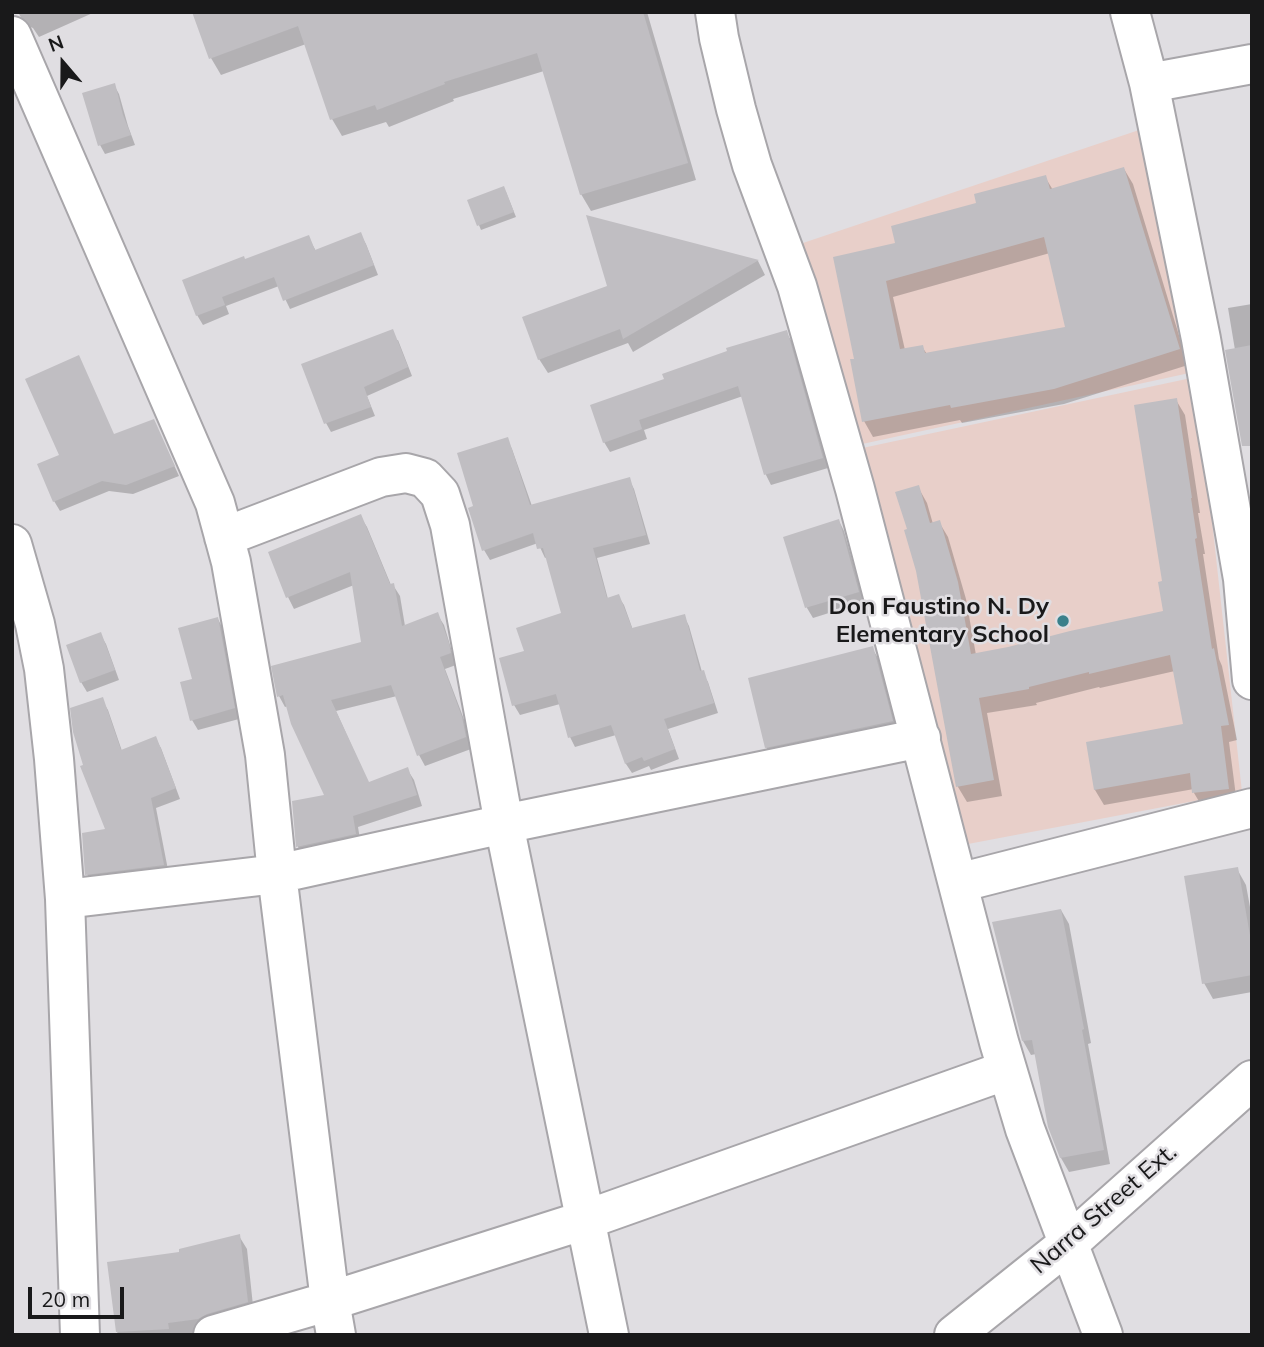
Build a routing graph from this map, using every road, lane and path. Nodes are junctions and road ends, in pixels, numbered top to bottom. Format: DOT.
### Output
graph roads {
  1 [pos="715,12"];
  2 [pos="1130,12"];
  3 [pos="12,36"];
  4 [pos="1252,64"];
  5 [pos="1149,83"];
  6 [pos="224,537"];
  7 [pos="12,544"];
  8 [pos="23,627"];
  9 [pos="1252,680"];
  10 [pos="921,738"];
  11 [pos="1252,808"];
  12 [pos="504,824"];
  13 [pos="277,874"];
  14 [pos="958,883"];
  15 [pos="65,899"];
  16 [pos="1007,1070"];
  17 [pos="1252,1080"];
  18 [pos="585,1220"];
  19 [pos="1069,1243"];
  20 [pos="333,1318"];
  21 [pos="80,1335"];
  22 [pos="213,1335"];
  23 [pos="609,1335"];
  24 [pos="954,1335"];
  25 [pos="1103,1335"];
  1 -- 10 [label="street"];
  2 -- 5 [label="street"];
  3 -- 6 [label="street"];
  4 -- 5 [label="street"];
  5 -- 9 [label="street"];
  6 -- 12 [label="street"];
  6 -- 13 [label="street"];
  7 -- 8 [label="street"];
  8 -- 15 [label="street"];
  10 -- 12 [label="street"];
  10 -- 14 [label="street"];
  11 -- 14 [label="street"];
  12 -- 13 [label="street"];
  12 -- 18 [label="street"];
  13 -- 15 [label="street"];
  13 -- 20 [label="street"];
  14 -- 16 [label="street"];
  15 -- 21 [label="street"];
  16 -- 18 [label="street"];
  16 -- 19 [label="street"];
  17 -- 19 [label="street, Narra Street Ext."];
  18 -- 20 [label="street"];
  18 -- 23 [label="street"];
  19 -- 24 [label="street, Narra Street Ext."];
  19 -- 25 [label="street"];
  20 -- 22 [label="street"];
}
